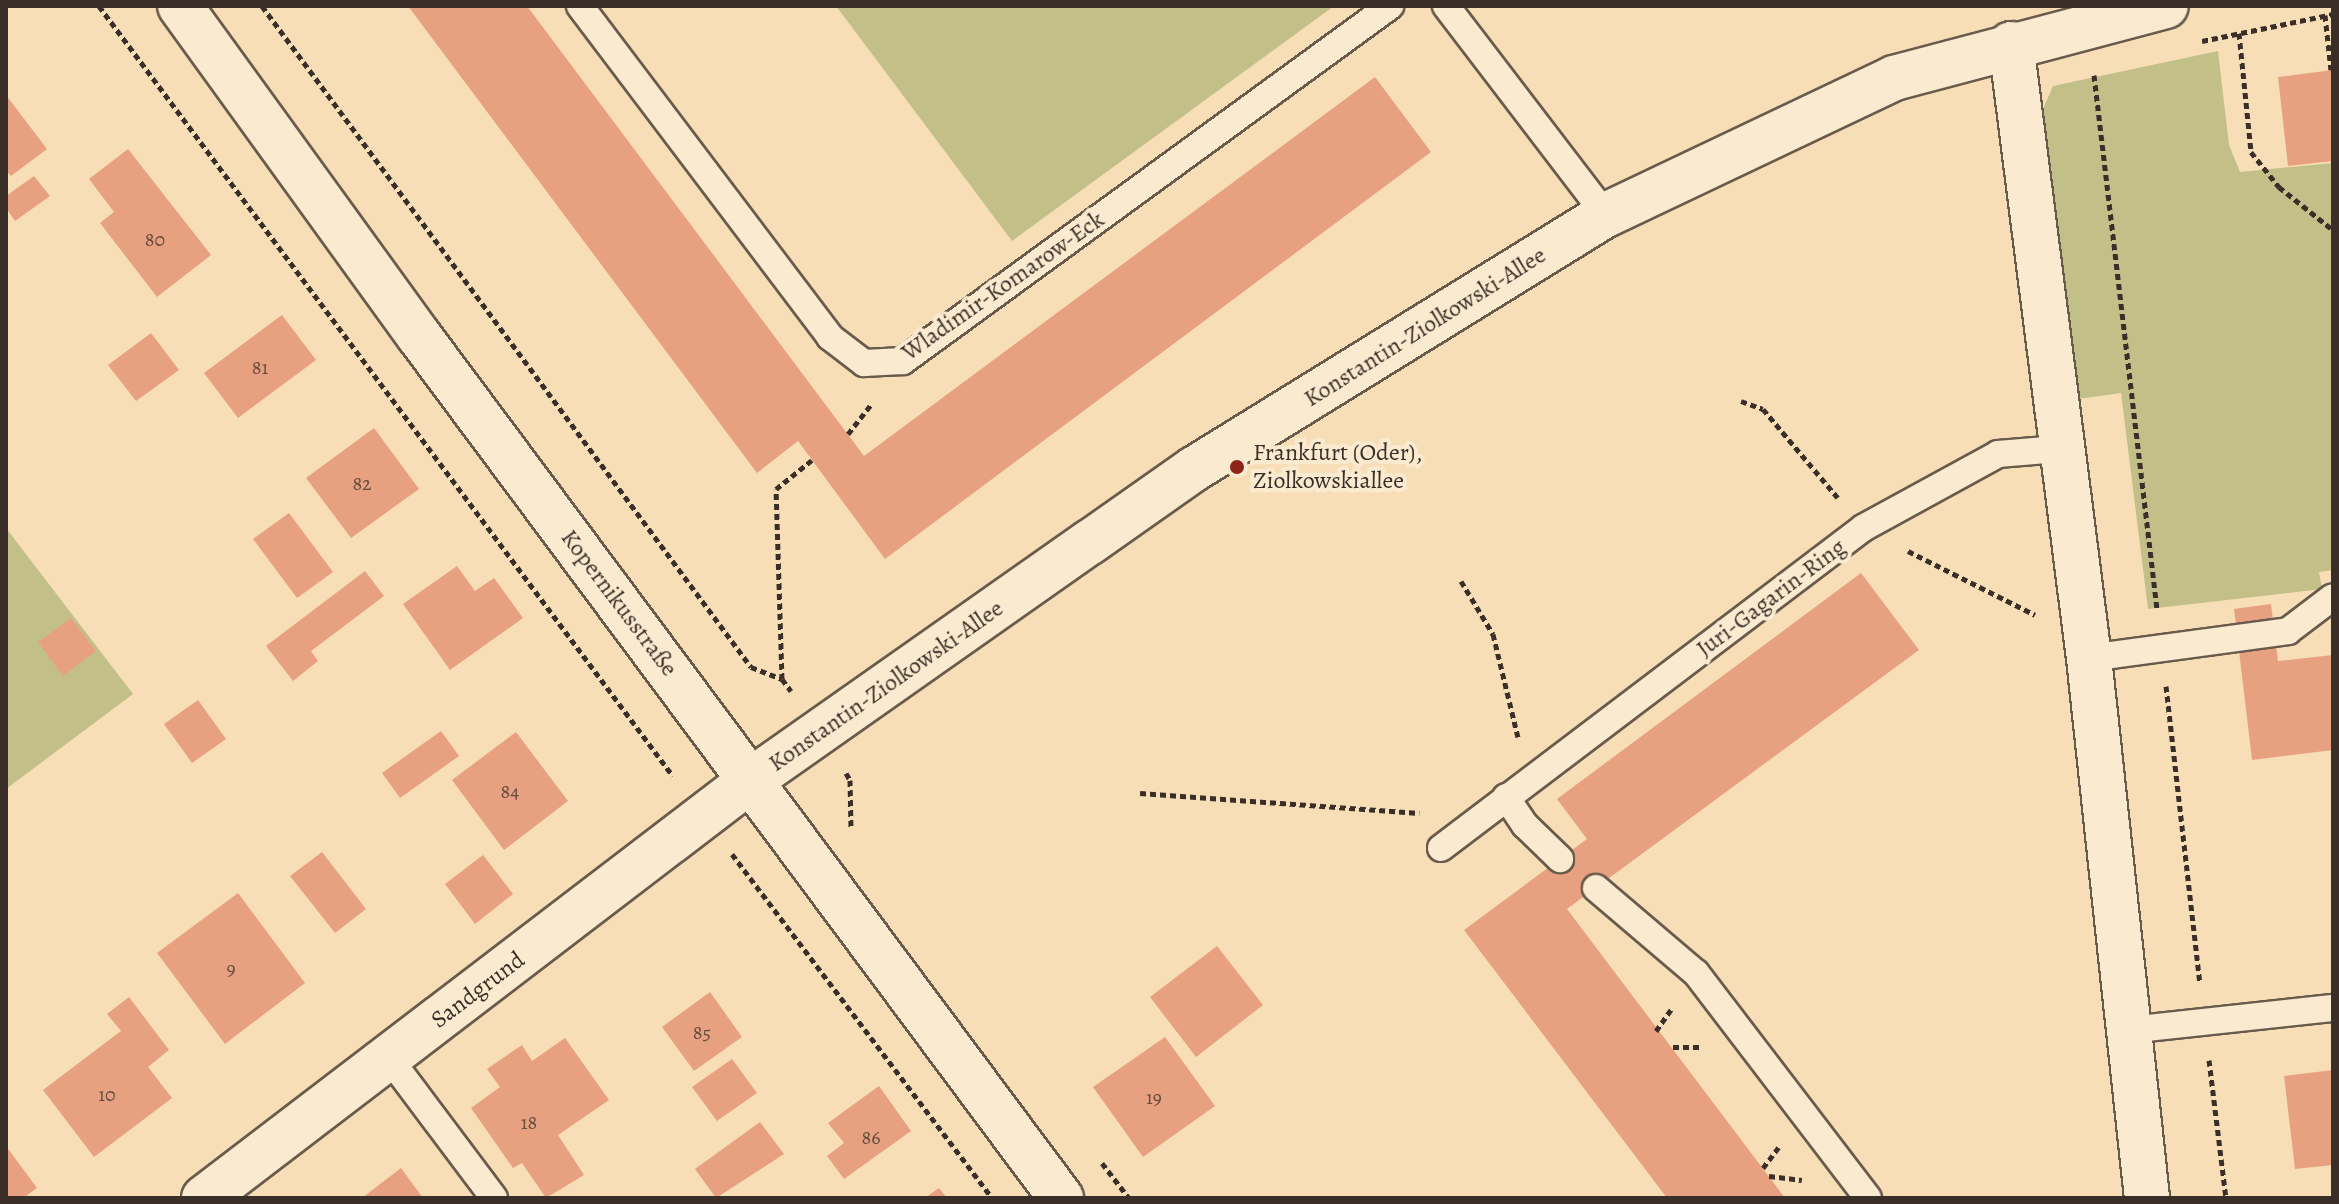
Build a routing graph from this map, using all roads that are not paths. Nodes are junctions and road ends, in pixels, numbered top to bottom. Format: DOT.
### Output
graph roads {
  1 [pos="180,6"];
  2 [pos="580,6"];
  3 [pos="1390,6"];
  4 [pos="1446,6"];
  5 [pos="2166,6"];
  6 [pos="2011,44"];
  7 [pos="1606,215"];
  8 [pos="2059,449"];
  9 [pos="2333,597"];
  10 [pos="2089,658"];
  11 [pos="751,780"];
  12 [pos="1506,797"];
  13 [pos="1441,848"];
  14 [pos="1560,859"];
  15 [pos="1596,888"];
  16 [pos="2333,1008"];
  17 [pos="2129,1030"];
  18 [pos="389,1058"];
  19 [pos="204,1198"];
  20 [pos="494,1198"];
  21 [pos="1061,1198"];
  22 [pos="1868,1198"];
  23 [pos="2147,1198"];
  1 -- 11 [label="street, Kopernikusstraße"];
  2 -- 3 [label="lane, Wladimir-Komarow-Eck"];
  4 -- 7 [label="lane"];
  5 -- 6 [label="street, Konstantin-Ziolkowski-Allee"];
  6 -- 7 [label="street, Konstantin-Ziolkowski-Allee"];
  6 -- 8 [label="street"];
  7 -- 11 [label="street, Konstantin-Ziolkowski-Allee"];
  8 -- 10 [label="street"];
  8 -- 12 [label="lane, Juri-Gagarin-Ring"];
  9 -- 10 [label="lane"];
  10 -- 17 [label="street"];
  11 -- 18 [label="street, Sandgrund"];
  11 -- 21 [label="street, Kopernikusstraße"];
  12 -- 13 [label="lane, Juri-Gagarin-Ring"];
  12 -- 14 [label="lane"];
  15 -- 22 [label="lane"];
  16 -- 17 [label="lane"];
  17 -- 23 [label="street"];
  18 -- 19 [label="street, Sandgrund"];
  18 -- 20 [label="lane"];
}
